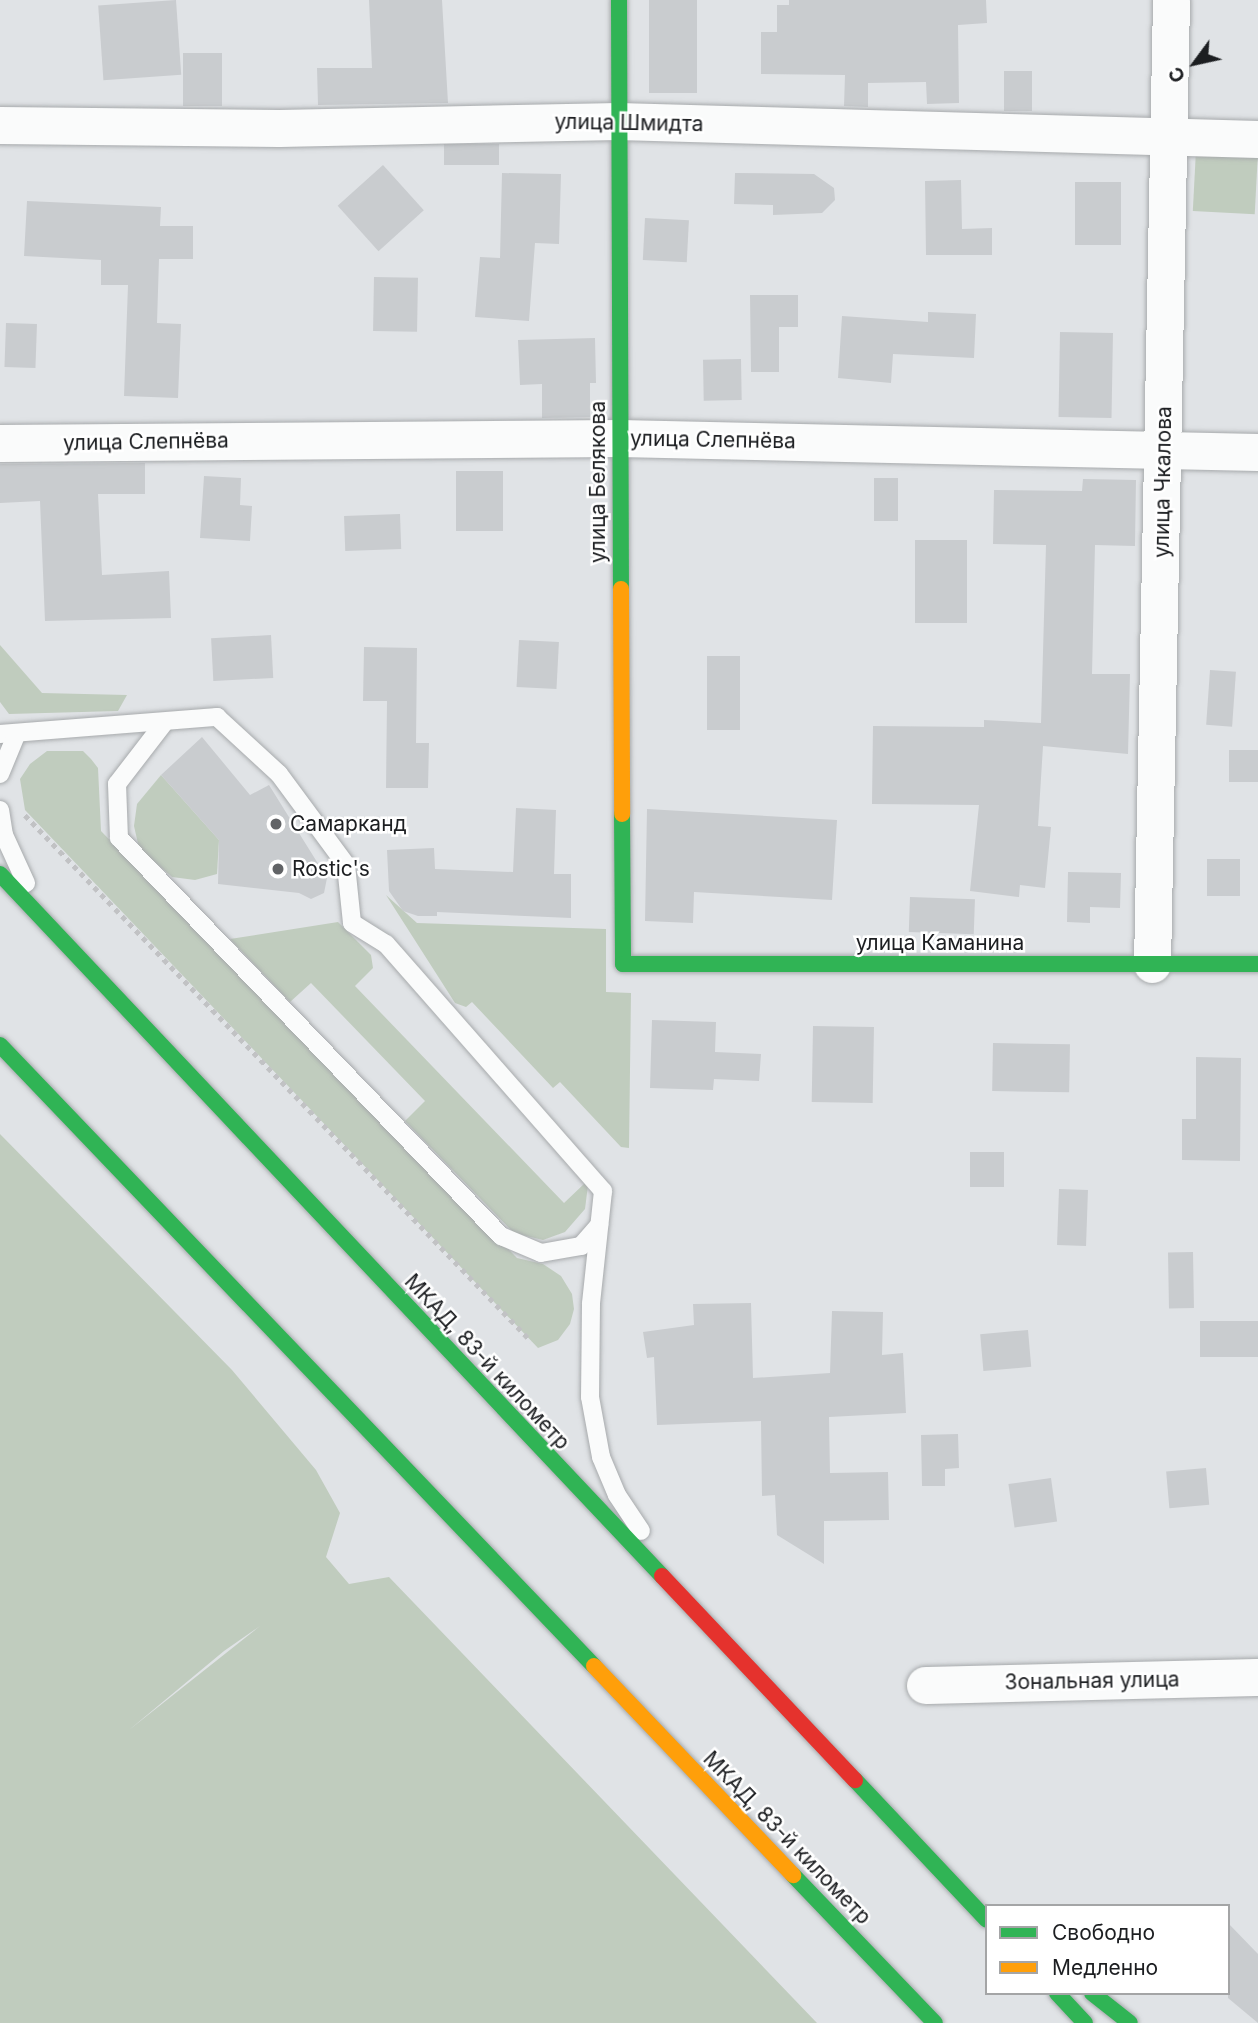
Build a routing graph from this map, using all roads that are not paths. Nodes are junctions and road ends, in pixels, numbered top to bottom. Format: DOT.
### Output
graph roads {
  1 [pos="619,0"];
  2 [pos="1171,0"];
  3 [pos="618,121"];
  4 [pos="0,125"];
  5 [pos="1169,139"];
  6 [pos="1258,139"];
  7 [pos="619,438"];
  8 [pos="0,443"];
  9 [pos="1164,450"];
  10 [pos="1258,452"];
  11 [pos="163,723"];
  12 [pos="9,734"];
  13 [pos="0,774"];
  14 [pos="0,810"];
  15 [pos="0,874"];
  16 [pos="52,928"];
  17 [pos="623,964"];
  18 [pos="1152,964"];
  19 [pos="1258,964"];
  20 [pos="0,1045"];
  21 [pos="599,1225"];
  22 [pos="703,1623"];
  23 [pos="1258,1677"];
  24 [pos="925,1685"];
  25 [pos="944,1877"];
  26 [pos="985,1908"];
  27 [pos="985,1918"];
  28 [pos="1059,1995"];
  29 [pos="1095,1995"];
  30 [pos="935,2023"];
  31 [pos="1086,2023"];
  32 [pos="1130,2023"];
  1 -- 3 [label="main road, улица Белякова"];
  2 -- 5 [label="street, улица Чкалова"];
  3 -- 4 [label="street, улица Шмидта"];
  3 -- 5 [label="street, улица Шмидта"];
  3 -- 7 [label="main road, улица Белякова"];
  5 -- 6 [label="street, улица Шмидта"];
  5 -- 9 [label="street, улица Чкалова"];
  7 -- 8 [label="street, улица Слепнёва"];
  7 -- 9 [label="street, улица Слепнёва"];
  7 -- 17 [label="main road, улица Белякова"];
  9 -- 10 [label="street, улица Слепнёва"];
  9 -- 18 [label="street, улица Чкалова"];
  11 -- 12 [label="lane"];
  11 -- 21 [label="lane"];
  11 -- 21 [label="lane"];
  12 -- 13 [label="lane"];
  14 -- 16 [label="lane"];
  15 -- 16 [label="main road, МКАД, 83-й километр"];
  16 -- 22 [label="main road, МКАД, 83-й километр"];
  17 -- 18 [label="main road, улица Каманина"];
  18 -- 19 [label="main road, улица Каманина"];
  20 -- 30 [label="main road, МКАД, 83-й километр"];
  21 -- 22 [label="lane"];
  22 -- 25 [label="main road, МКАД, 83-й километр"];
  23 -- 24 [label="street, Зональная улица"];
  25 -- 26 [label="main road"];
  25 -- 27 [label="main road"];
  28 -- 31 [label="main road"];
  29 -- 32 [label="main road"];
}
